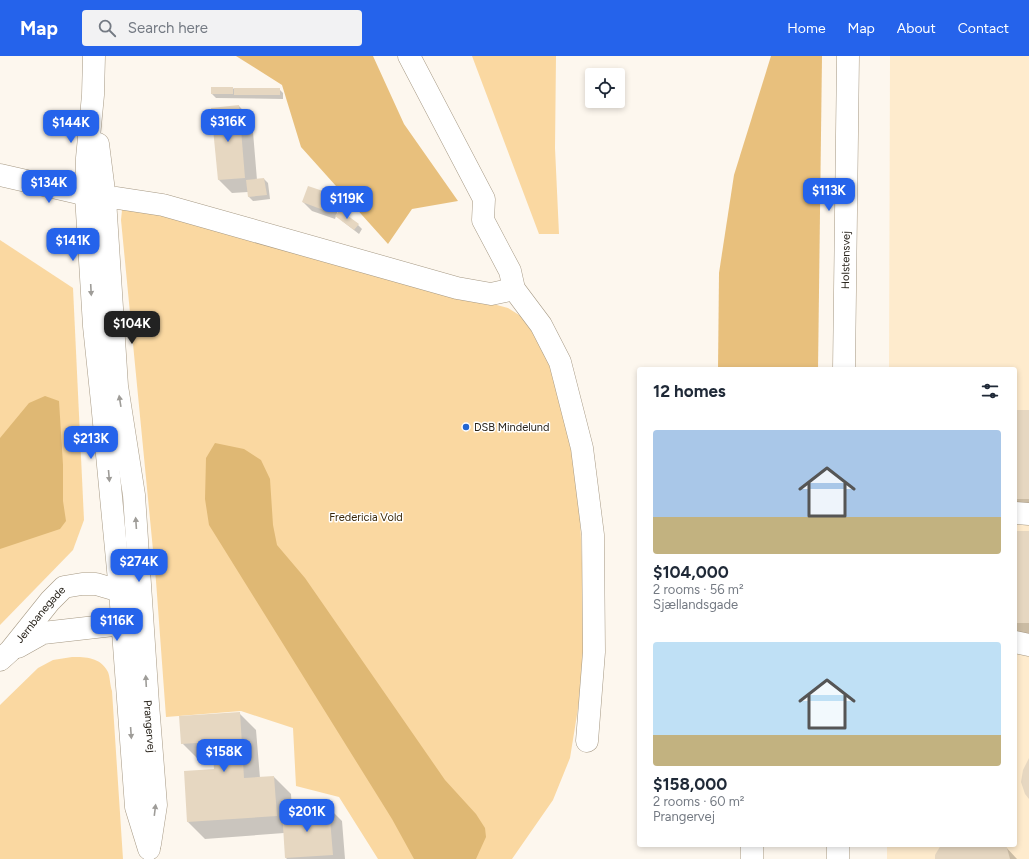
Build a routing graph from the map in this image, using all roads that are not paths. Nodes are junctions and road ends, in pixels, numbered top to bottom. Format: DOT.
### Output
graph roads {
  1 [pos="94,56"];
  2 [pos="409,56"];
  3 [pos="848,56"];
  4 [pos="0,175"];
  5 [pos="95,197"];
  6 [pos="514,289"];
  7 [pos="844,367"];
  8 [pos="1017,513"];
  9 [pos="1029,514"];
  10 [pos="120,591"];
  11 [pos="142,604"];
  12 [pos="122,624"];
  13 [pos="1017,642"];
  14 [pos="1029,645"];
  15 [pos="5,656"];
  16 [pos="587,741"];
  17 [pos="752,847"];
  18 [pos="838,847"];
  19 [pos="150,854"];
  20 [pos="752,859"];
  21 [pos="838,859"];
  1 -- 5 [label="street"];
  2 -- 6 [label="street"];
  3 -- 7 [label="street, Holstensvej"];
  4 -- 5 [label="street"];
  5 -- 6 [label="street"];
  5 -- 10 [label="street, Prangervej, one-way"];
  11 -- 5 [label="street, Prangervej, one-way"];
  6 -- 16 [label="street"];
  8 -- 9 [label="street"];
  10 -- 11 [label="street, Jernbanegade"];
  10 -- 12 [label="street, Prangervej"];
  10 -- 15 [label="street, Jernbanegade"];
  11 -- 12 [label="street"];
  19 -- 11 [label="street, Prangervej, one-way"];
  12 -- 15 [label="street, Jernbanegade"];
  12 -- 19 [label="street, Prangervej, one-way"];
  13 -- 14 [label="street"];
  17 -- 20 [label="street"];
  18 -- 21 [label="street"];
}
